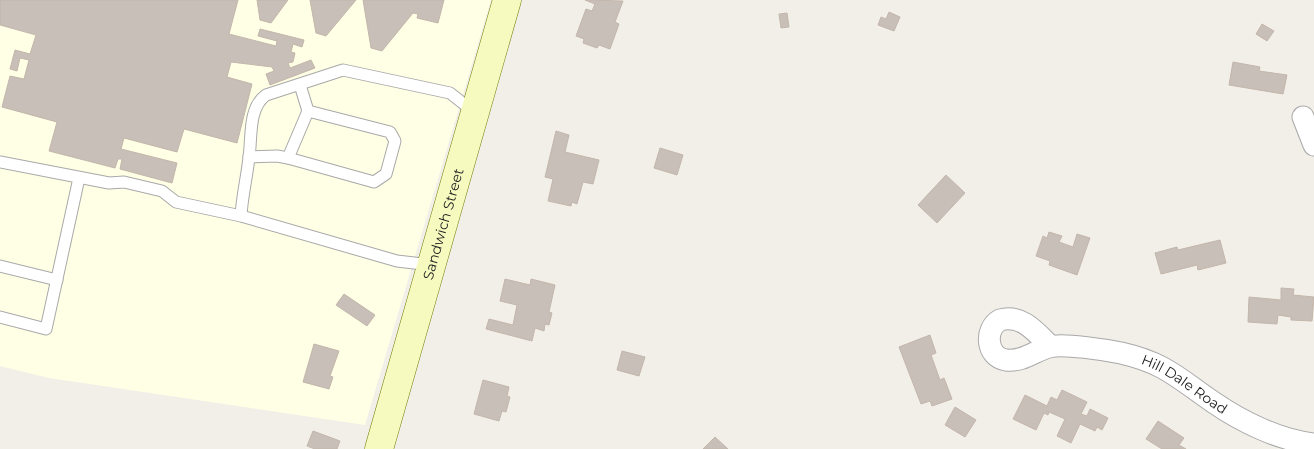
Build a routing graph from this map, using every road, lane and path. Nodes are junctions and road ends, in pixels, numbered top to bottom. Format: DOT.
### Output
graph roads {
  1 [pos="508,0"];
  2 [pos="300,85"];
  3 [pos="308,111"];
  4 [pos="474,112"];
  5 [pos="1303,117"];
  6 [pos="1314,146"];
  7 [pos="249,157"];
  8 [pos="288,158"];
  9 [pos="0,162"];
  10 [pos="79,178"];
  11 [pos="241,216"];
  12 [pos="431,265"];
  13 [pos="0,266"];
  14 [pos="57,280"];
  15 [pos="0,317"];
  16 [pos="1050,346"];
  17 [pos="1314,444"];
  18 [pos="378,449"];
  1 -- 4 [label="street, Sandwich Street"];
  2 -- 3 [label="lane"];
  2 -- 4 [label="lane"];
  2 -- 7 [label="lane"];
  3 -- 8 [label="lane"];
  3 -- 8 [label="lane"];
  4 -- 12 [label="street, Sandwich Street"];
  5 -- 6 [label="street"];
  7 -- 8 [label="lane"];
  7 -- 11 [label="lane"];
  9 -- 10 [label="lane"];
  10 -- 11 [label="lane"];
  10 -- 14 [label="lane"];
  11 -- 12 [label="lane"];
  12 -- 18 [label="street, Sandwich Street"];
  13 -- 14 [label="lane"];
  14 -- 15 [label="lane"];
  16 -- 17 [label="street, Hill Dale Road"];
}
